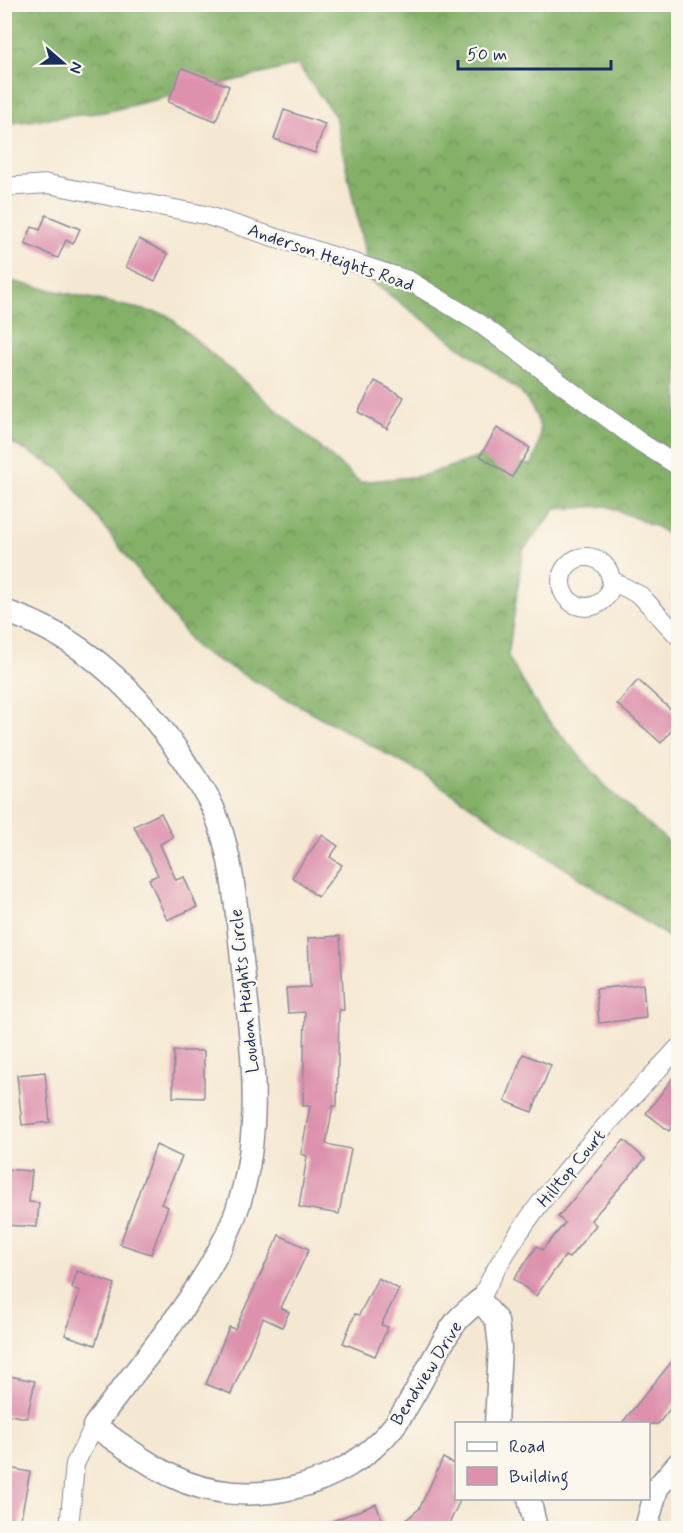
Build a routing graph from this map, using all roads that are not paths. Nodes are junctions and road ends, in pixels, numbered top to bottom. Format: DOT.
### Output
graph roads {
  1 [pos="4,187"];
  2 [pos="678,466"];
  3 [pos="611,580"];
  4 [pos="4,611"];
  5 [pos="678,636"];
  6 [pos="678,1048"];
  7 [pos="480,1300"];
  8 [pos="496,1422"];
  9 [pos="94,1426"];
  10 [pos="678,1464"];
  11 [pos="530,1500"];
  12 [pos="69,1528"];
  13 [pos="533,1528"];
  14 [pos="646,1528"];
  1 -- 2 [label="street, Anderson Heights Road"];
  3 -- 5 [label="street"];
  4 -- 9 [label="street, Loudon Heights Circle"];
  6 -- 7 [label="street, Hilltop Court"];
  7 -- 8 [label="street"];
  7 -- 9 [label="street, Bendview Drive"];
  9 -- 12 [label="street, Loudon Heights Circle"];
  10 -- 14 [label="street"];
  11 -- 13 [label="street"];
}
